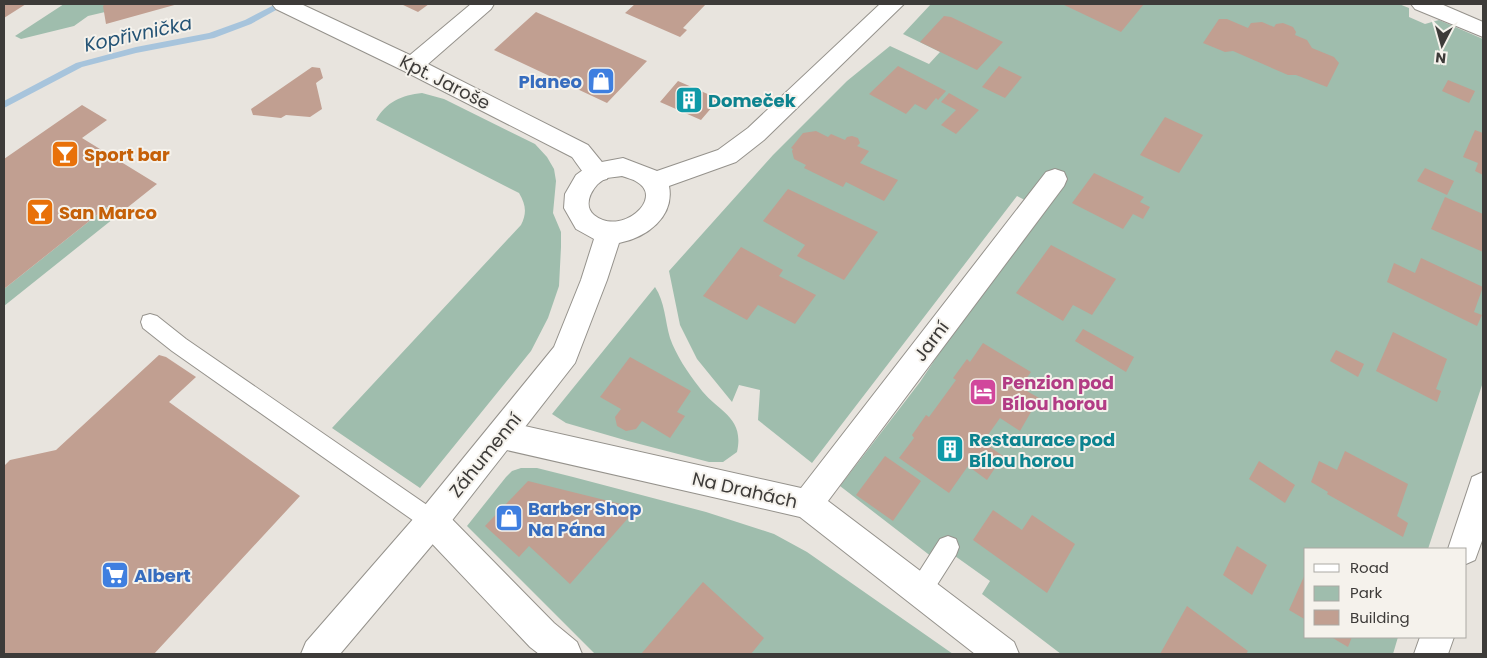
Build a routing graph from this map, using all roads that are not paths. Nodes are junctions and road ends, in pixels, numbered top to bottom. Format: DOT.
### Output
graph roads {
  1 [pos="283,4"];
  2 [pos="484,4"];
  3 [pos="893,4"];
  4 [pos="1422,4"];
  5 [pos="1483,30"];
  6 [pos="412,65"];
  7 [pos="598,172"];
  8 [pos="1055,179"];
  9 [pos="654,182"];
  10 [pos="610,232"];
  11 [pos="150,322"];
  12 [pos="502,435"];
  13 [pos="1483,487"];
  14 [pos="807,504"];
  15 [pos="432,521"];
  16 [pos="948,547"];
  17 [pos="1464,548"];
  18 [pos="920,591"];
  19 [pos="1437,638"];
  20 [pos="318,654"];
  21 [pos="564,654"];
  22 [pos="1002,654"];
  23 [pos="1431,654"];
  1 -- 6 [label="street, Kpt. Jaroše"];
  2 -- 6 [label="street"];
  3 -- 9 [label="street"];
  4 -- 5 [label="street"];
  6 -- 7 [label="street, Kpt. Jaroše"];
  7 -- 9 [label="street"];
  7 -- 10 [label="street"];
  8 -- 14 [label="street, Jarní"];
  9 -- 10 [label="street"];
  10 -- 12 [label="street, Záhumenní"];
  11 -- 15 [label="lane"];
  12 -- 14 [label="street, Na Drahách"];
  12 -- 15 [label="street, Záhumenní"];
  13 -- 17 [label="street"];
  14 -- 18 [label="street, Na Drahách"];
  15 -- 20 [label="street, Záhumenní"];
  15 -- 21 [label="street"];
  16 -- 18 [label="lane"];
  18 -- 22 [label="street, Na Drahách"];
  19 -- 23 [label="street"];
}
